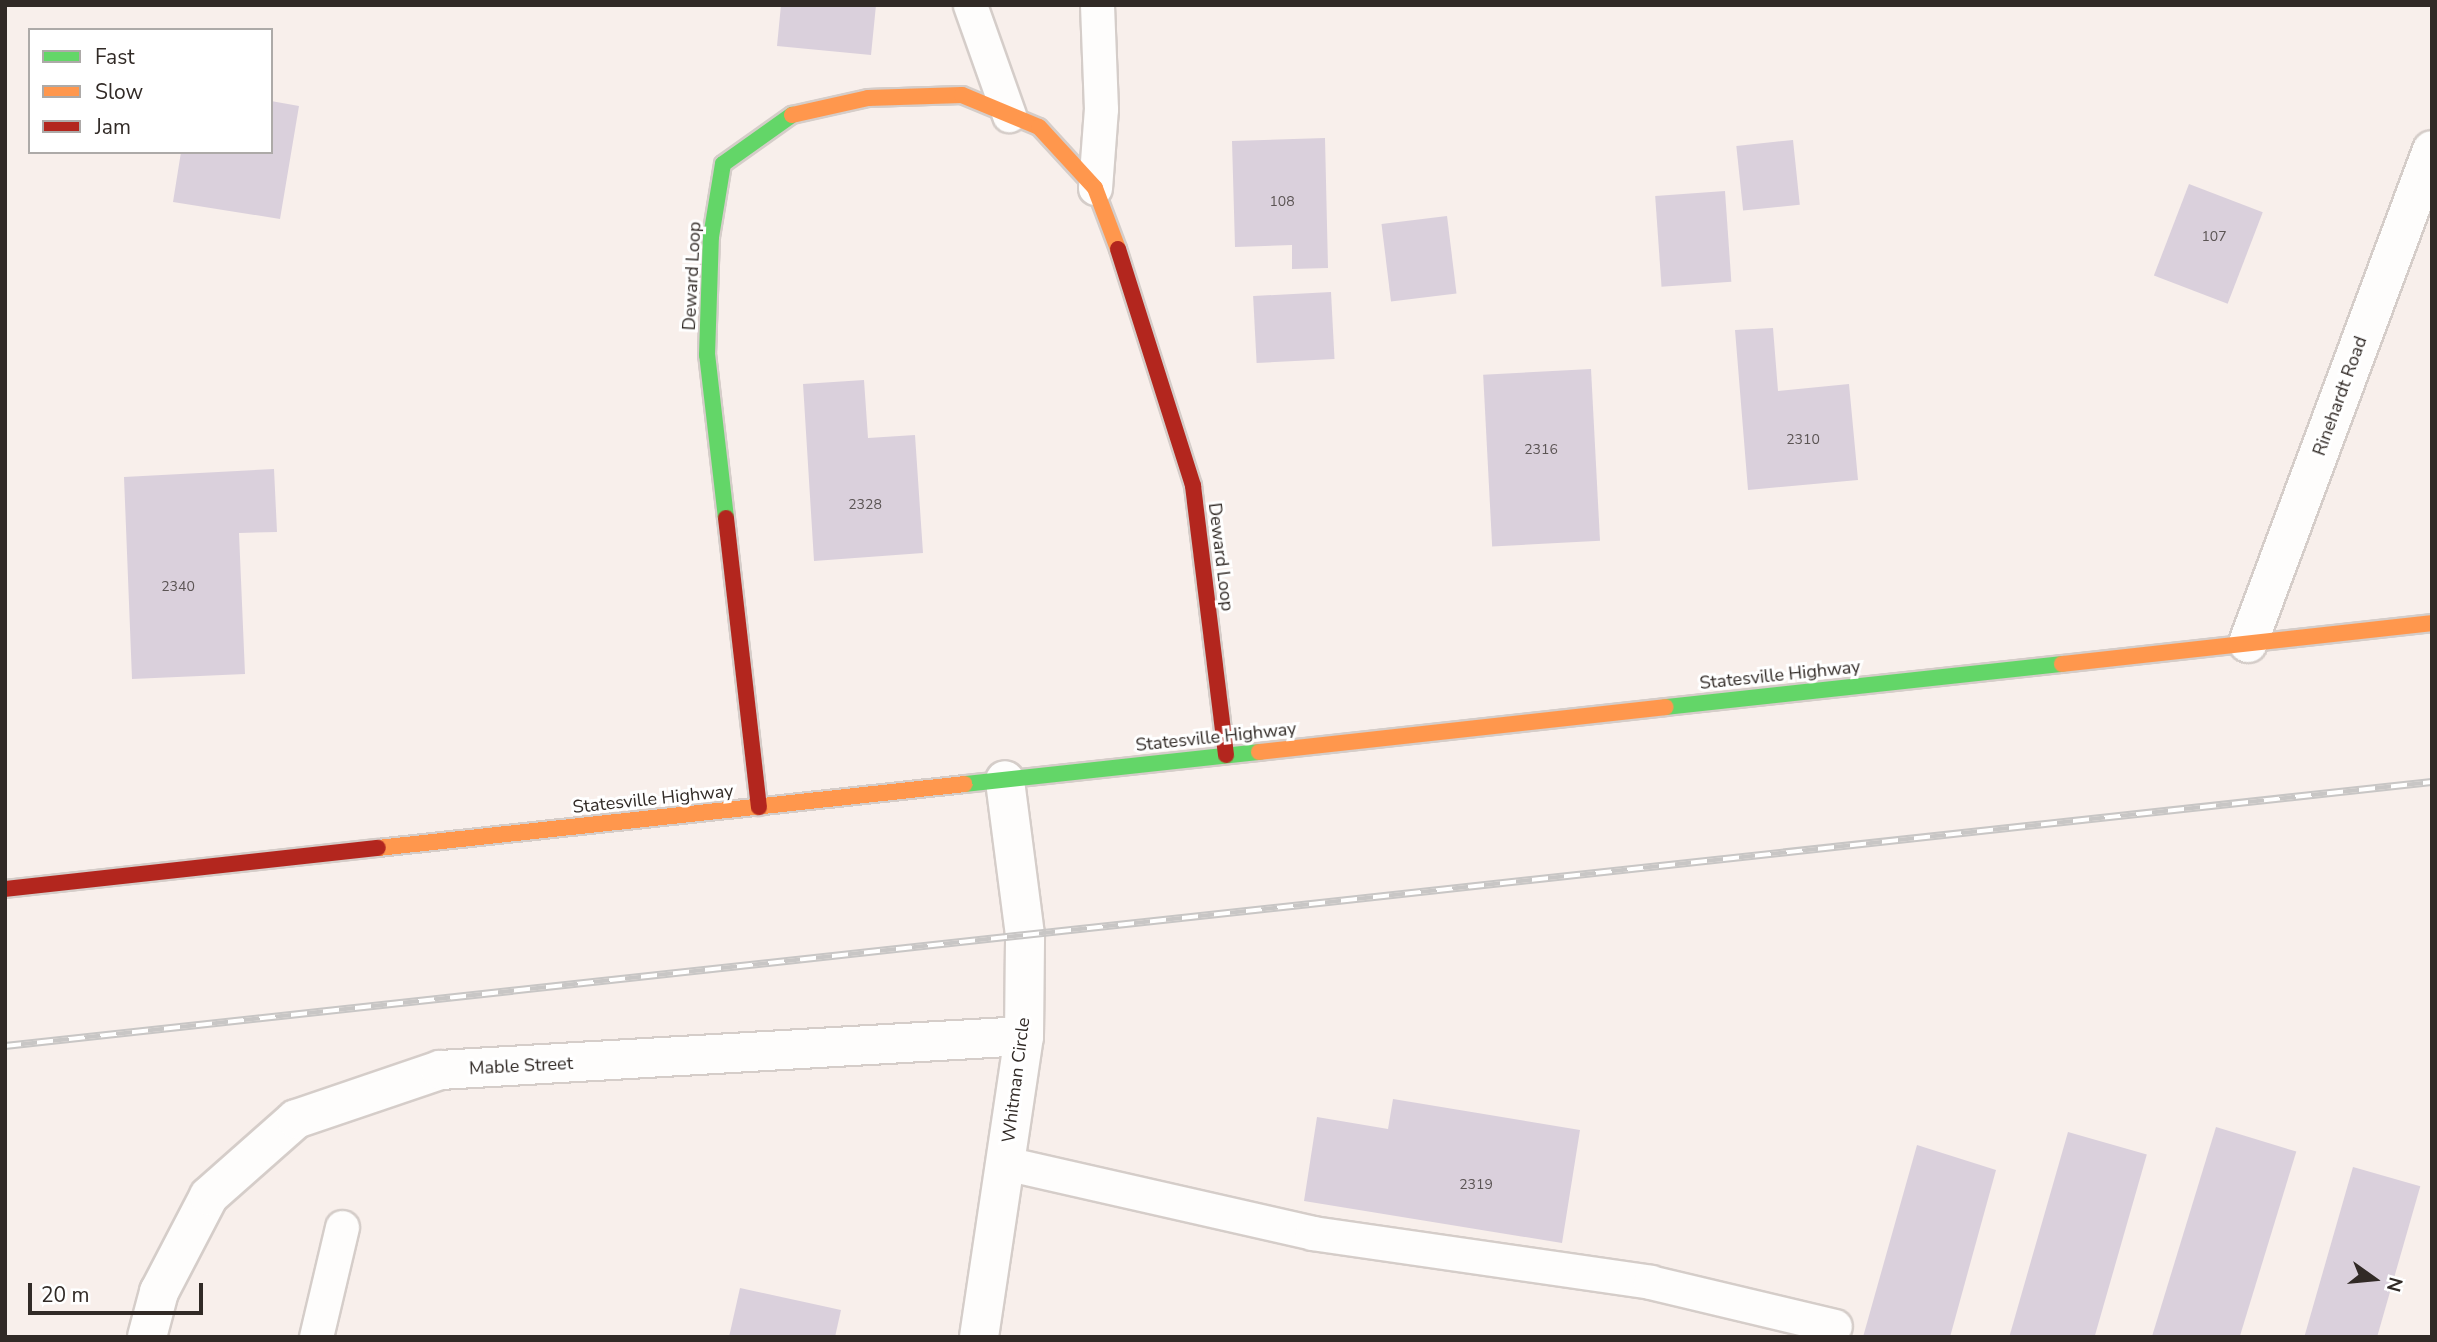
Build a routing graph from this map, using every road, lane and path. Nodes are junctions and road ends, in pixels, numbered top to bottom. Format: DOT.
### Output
graph roads {
  1 [pos="970,5"];
  2 [pos="1097,5"];
  3 [pos="1009,115"];
  4 [pos="2432,150"];
  5 [pos="1095,188"];
  6 [pos="2432,623"];
  7 [pos="2248,643"];
  8 [pos="1226,755"];
  9 [pos="1005,780"];
  10 [pos="759,807"];
  11 [pos="5,889"];
  12 [pos="1024,1036"];
  13 [pos="1005,1163"];
  14 [pos="342,1227"];
  15 [pos="1835,1326"];
  16 [pos="147,1337"];
  17 [pos="316,1337"];
  18 [pos="979,1337"];
  1 -- 3 [label="lane"];
  2 -- 5 [label="lane"];
  3 -- 5 [label="main road, Deward Loop"];
  3 -- 10 [label="main road, Deward Loop"];
  4 -- 7 [label="street, Rinehardt Road"];
  5 -- 8 [label="main road, Deward Loop"];
  6 -- 7 [label="main road, Statesville Highway"];
  7 -- 8 [label="main road, Statesville Highway"];
  8 -- 9 [label="main road, Statesville Highway"];
  9 -- 10 [label="main road, Statesville Highway"];
  9 -- 12 [label="street, Whitman Circle"];
  10 -- 11 [label="main road, Statesville Highway"];
  12 -- 13 [label="street, Whitman Circle"];
  12 -- 16 [label="street, Mable Street"];
  13 -- 15 [label="lane"];
  13 -- 18 [label="street, Whitman Circle"];
  14 -- 17 [label="lane"];
}
